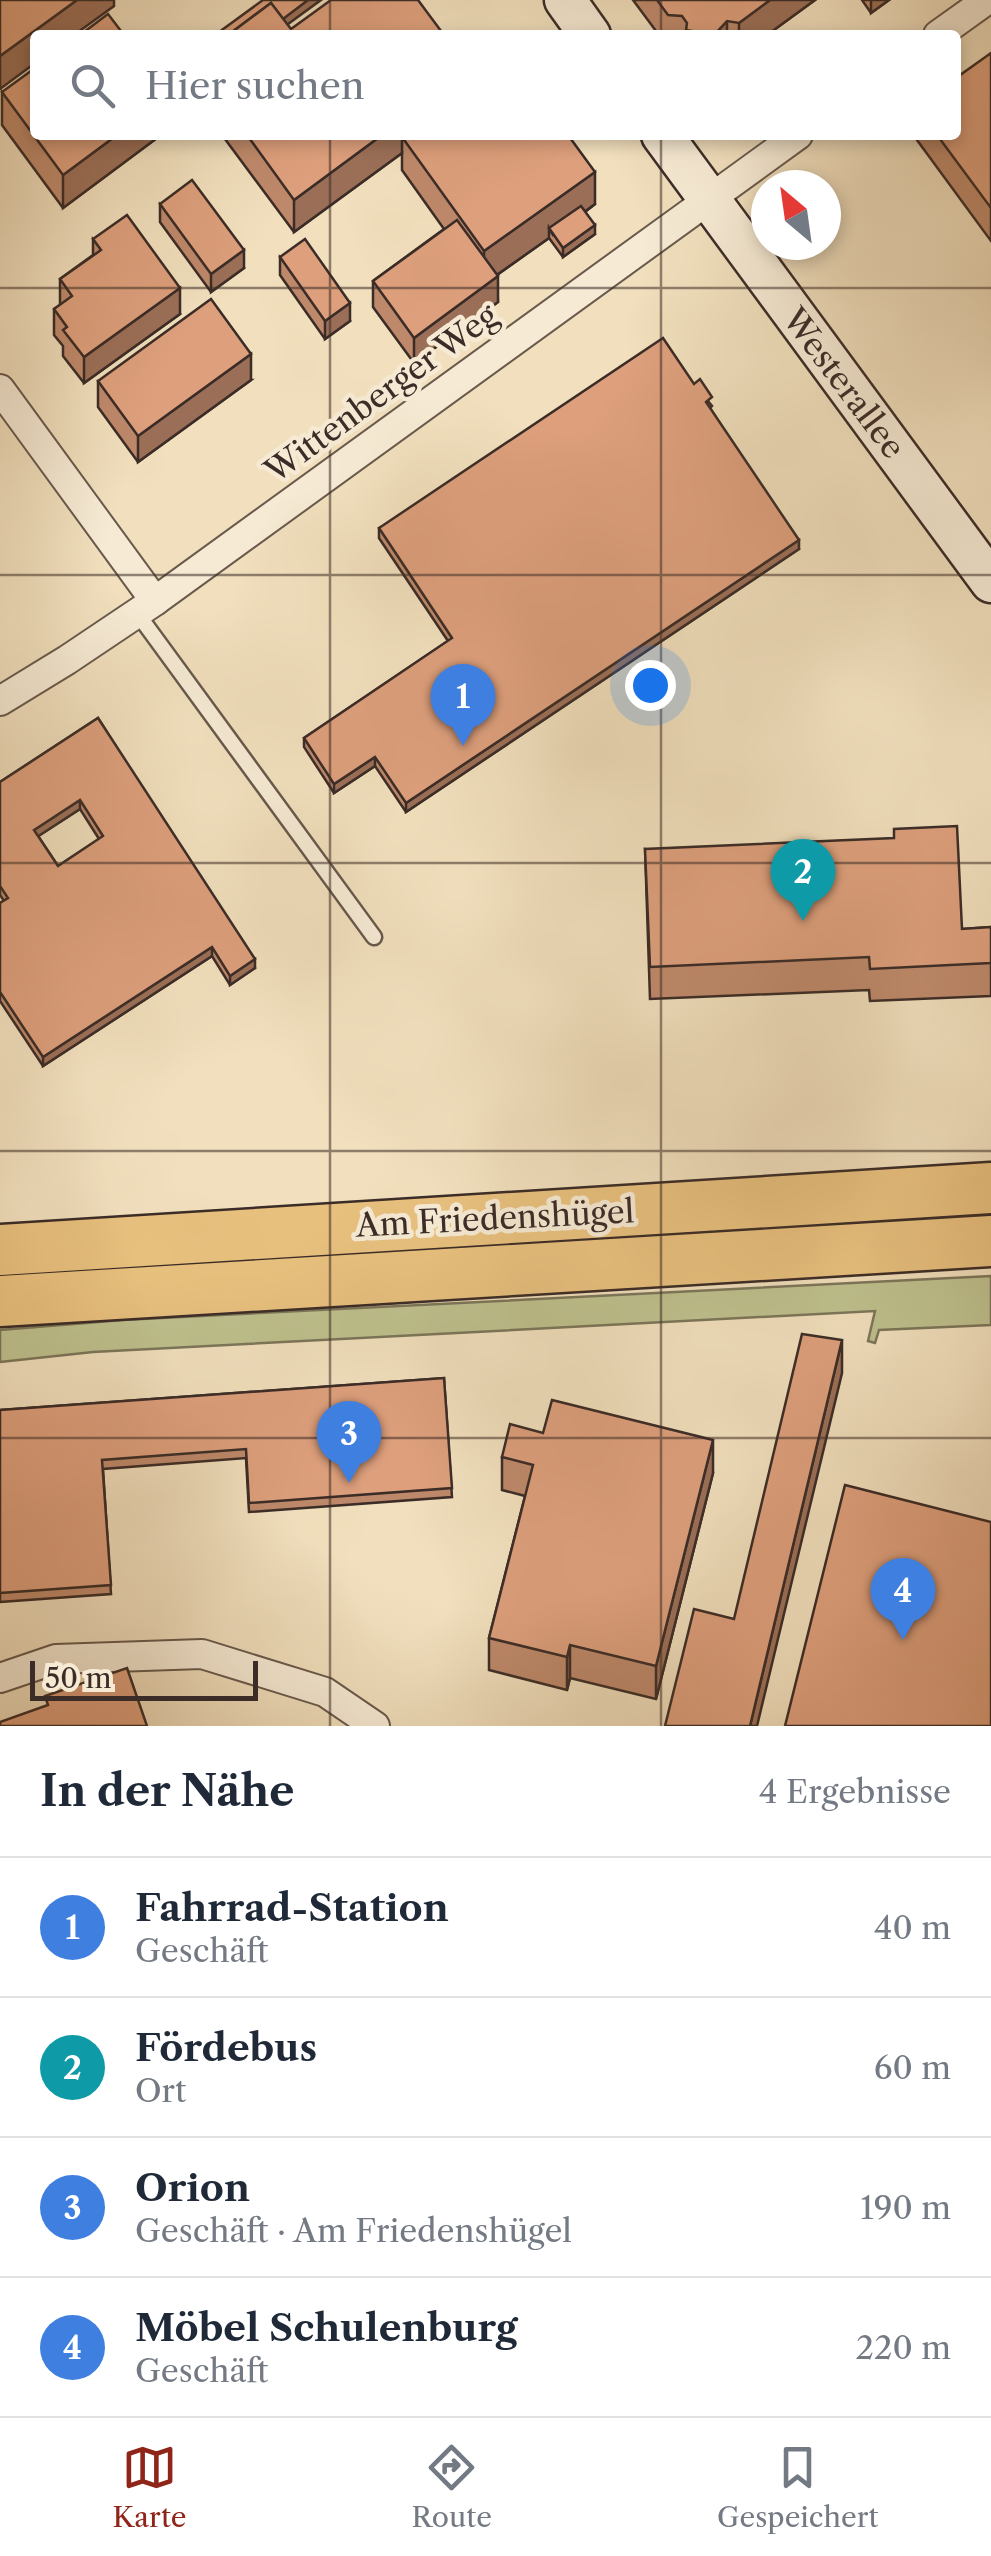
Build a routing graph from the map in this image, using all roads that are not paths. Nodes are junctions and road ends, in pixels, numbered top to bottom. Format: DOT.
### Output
graph roads {
  1 [pos="565,0"];
  2 [pos="988,0"];
  3 [pos="586,30"];
  4 [pos="945,30"];
  5 [pos="666,140"];
  6 [pos="791,140"];
  7 [pos="708,200"];
  8 [pos="0,389"];
  9 [pos="991,582"];
  10 [pos="146,607"];
  11 [pos="0,700"];
  12 [pos="374,937"];
  13 [pos="991,1188"];
  14 [pos="991,1241"];
  15 [pos="0,1250"];
  16 [pos="0,1302"];
  17 [pos="0,1678"];
  18 [pos="375,1726"];
  1 -- 3 [label="street"];
  2 -- 4 [label="street"];
  5 -- 7 [label="street, Westerallee"];
  6 -- 7 [label="street, Wittenberger Weg"];
  7 -- 9 [label="street, Westerallee"];
  7 -- 10 [label="street, Wittenberger Weg"];
  8 -- 10 [label="street"];
  10 -- 11 [label="street, Wittenberger Weg"];
  10 -- 12 [label="lane"];
  13 -- 15 [label="highway, Am Friedenshügel"];
  14 -- 16 [label="highway, Am Friedenshügel"];
  17 -- 18 [label="street"];
}
